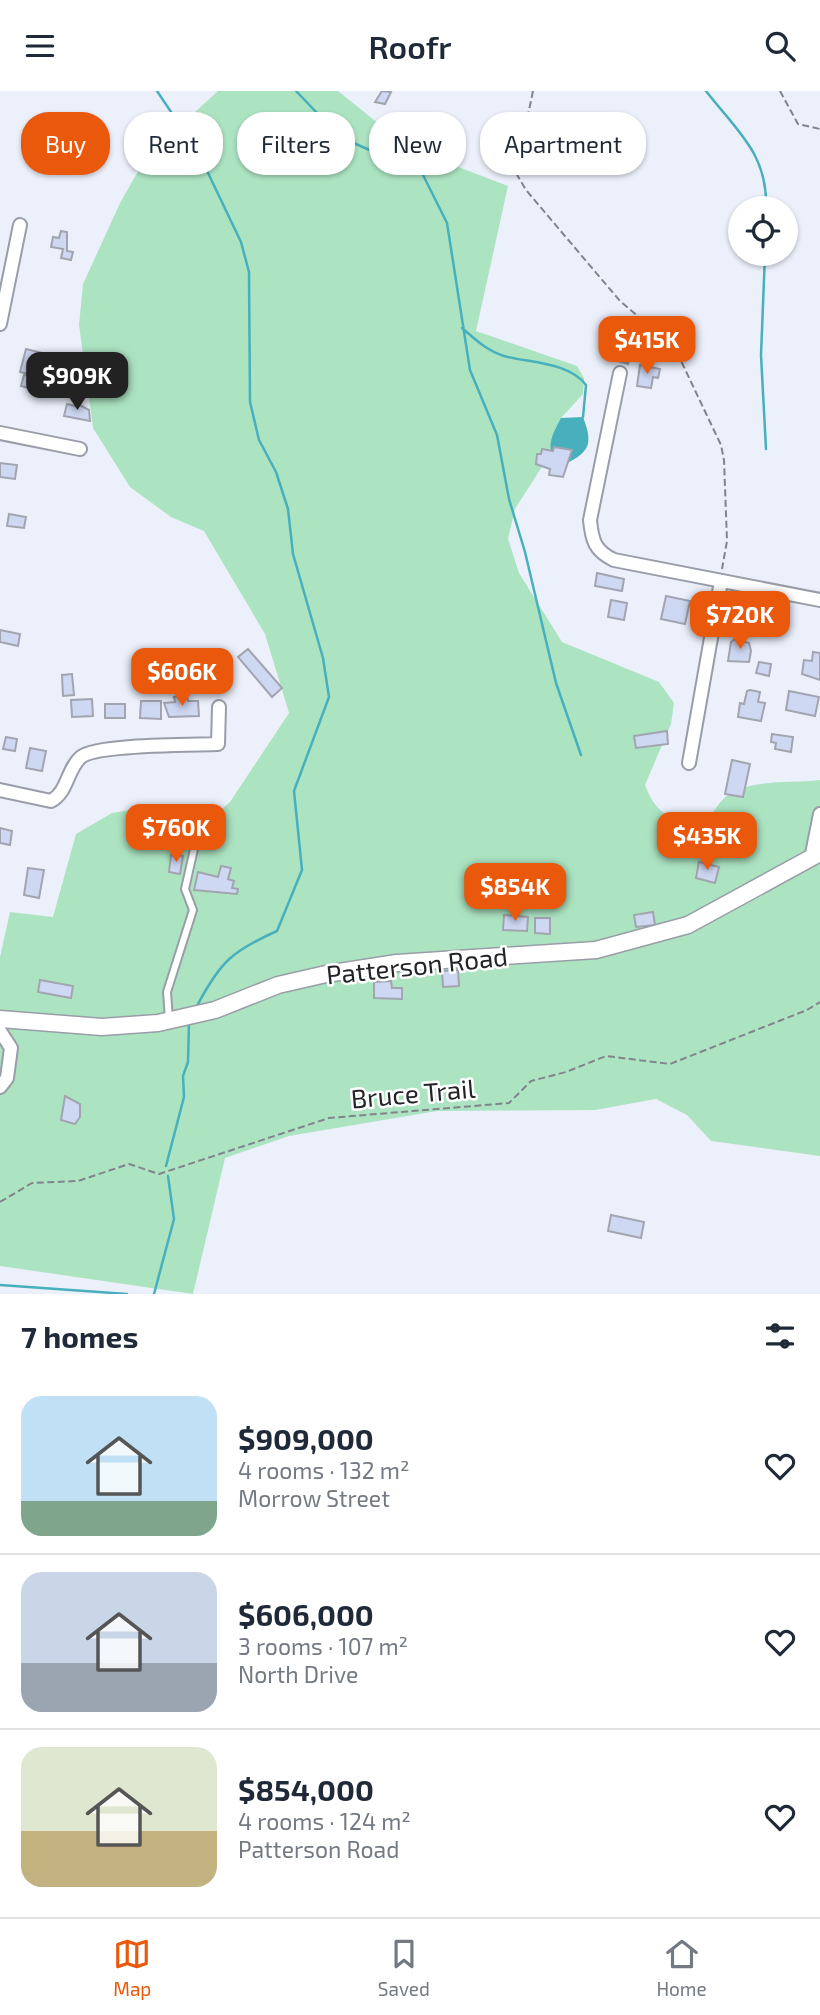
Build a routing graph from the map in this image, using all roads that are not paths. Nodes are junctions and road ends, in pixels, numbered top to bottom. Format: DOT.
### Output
graph roads {
  1 [pos="20,225"];
  2 [pos="0,324"];
  3 [pos="620,373"];
  4 [pos="0,433"];
  5 [pos="80,449"];
  6 [pos="721,580"];
  7 [pos="820,600"];
  8 [pos="219,707"];
  9 [pos="689,763"];
  10 [pos="0,790"];
  11 [pos="820,814"];
  12 [pos="201,818"];
  13 [pos="816,856"];
  14 [pos="0,1019"];
  15 [pos="169,1020"];
  16 [pos="0,1031"];
  17 [pos="0,1087"];
  1 -- 2 [label="street"];
  3 -- 6 [label="street"];
  4 -- 5 [label="street"];
  6 -- 7 [label="street"];
  6 -- 9 [label="street"];
  8 -- 10 [label="street"];
  11 -- 13 [label="street"];
  12 -- 15 [label="lane"];
  13 -- 15 [label="street, Patterson Road"];
  14 -- 15 [label="street, Patterson Road"];
  16 -- 17 [label="street"];
}
